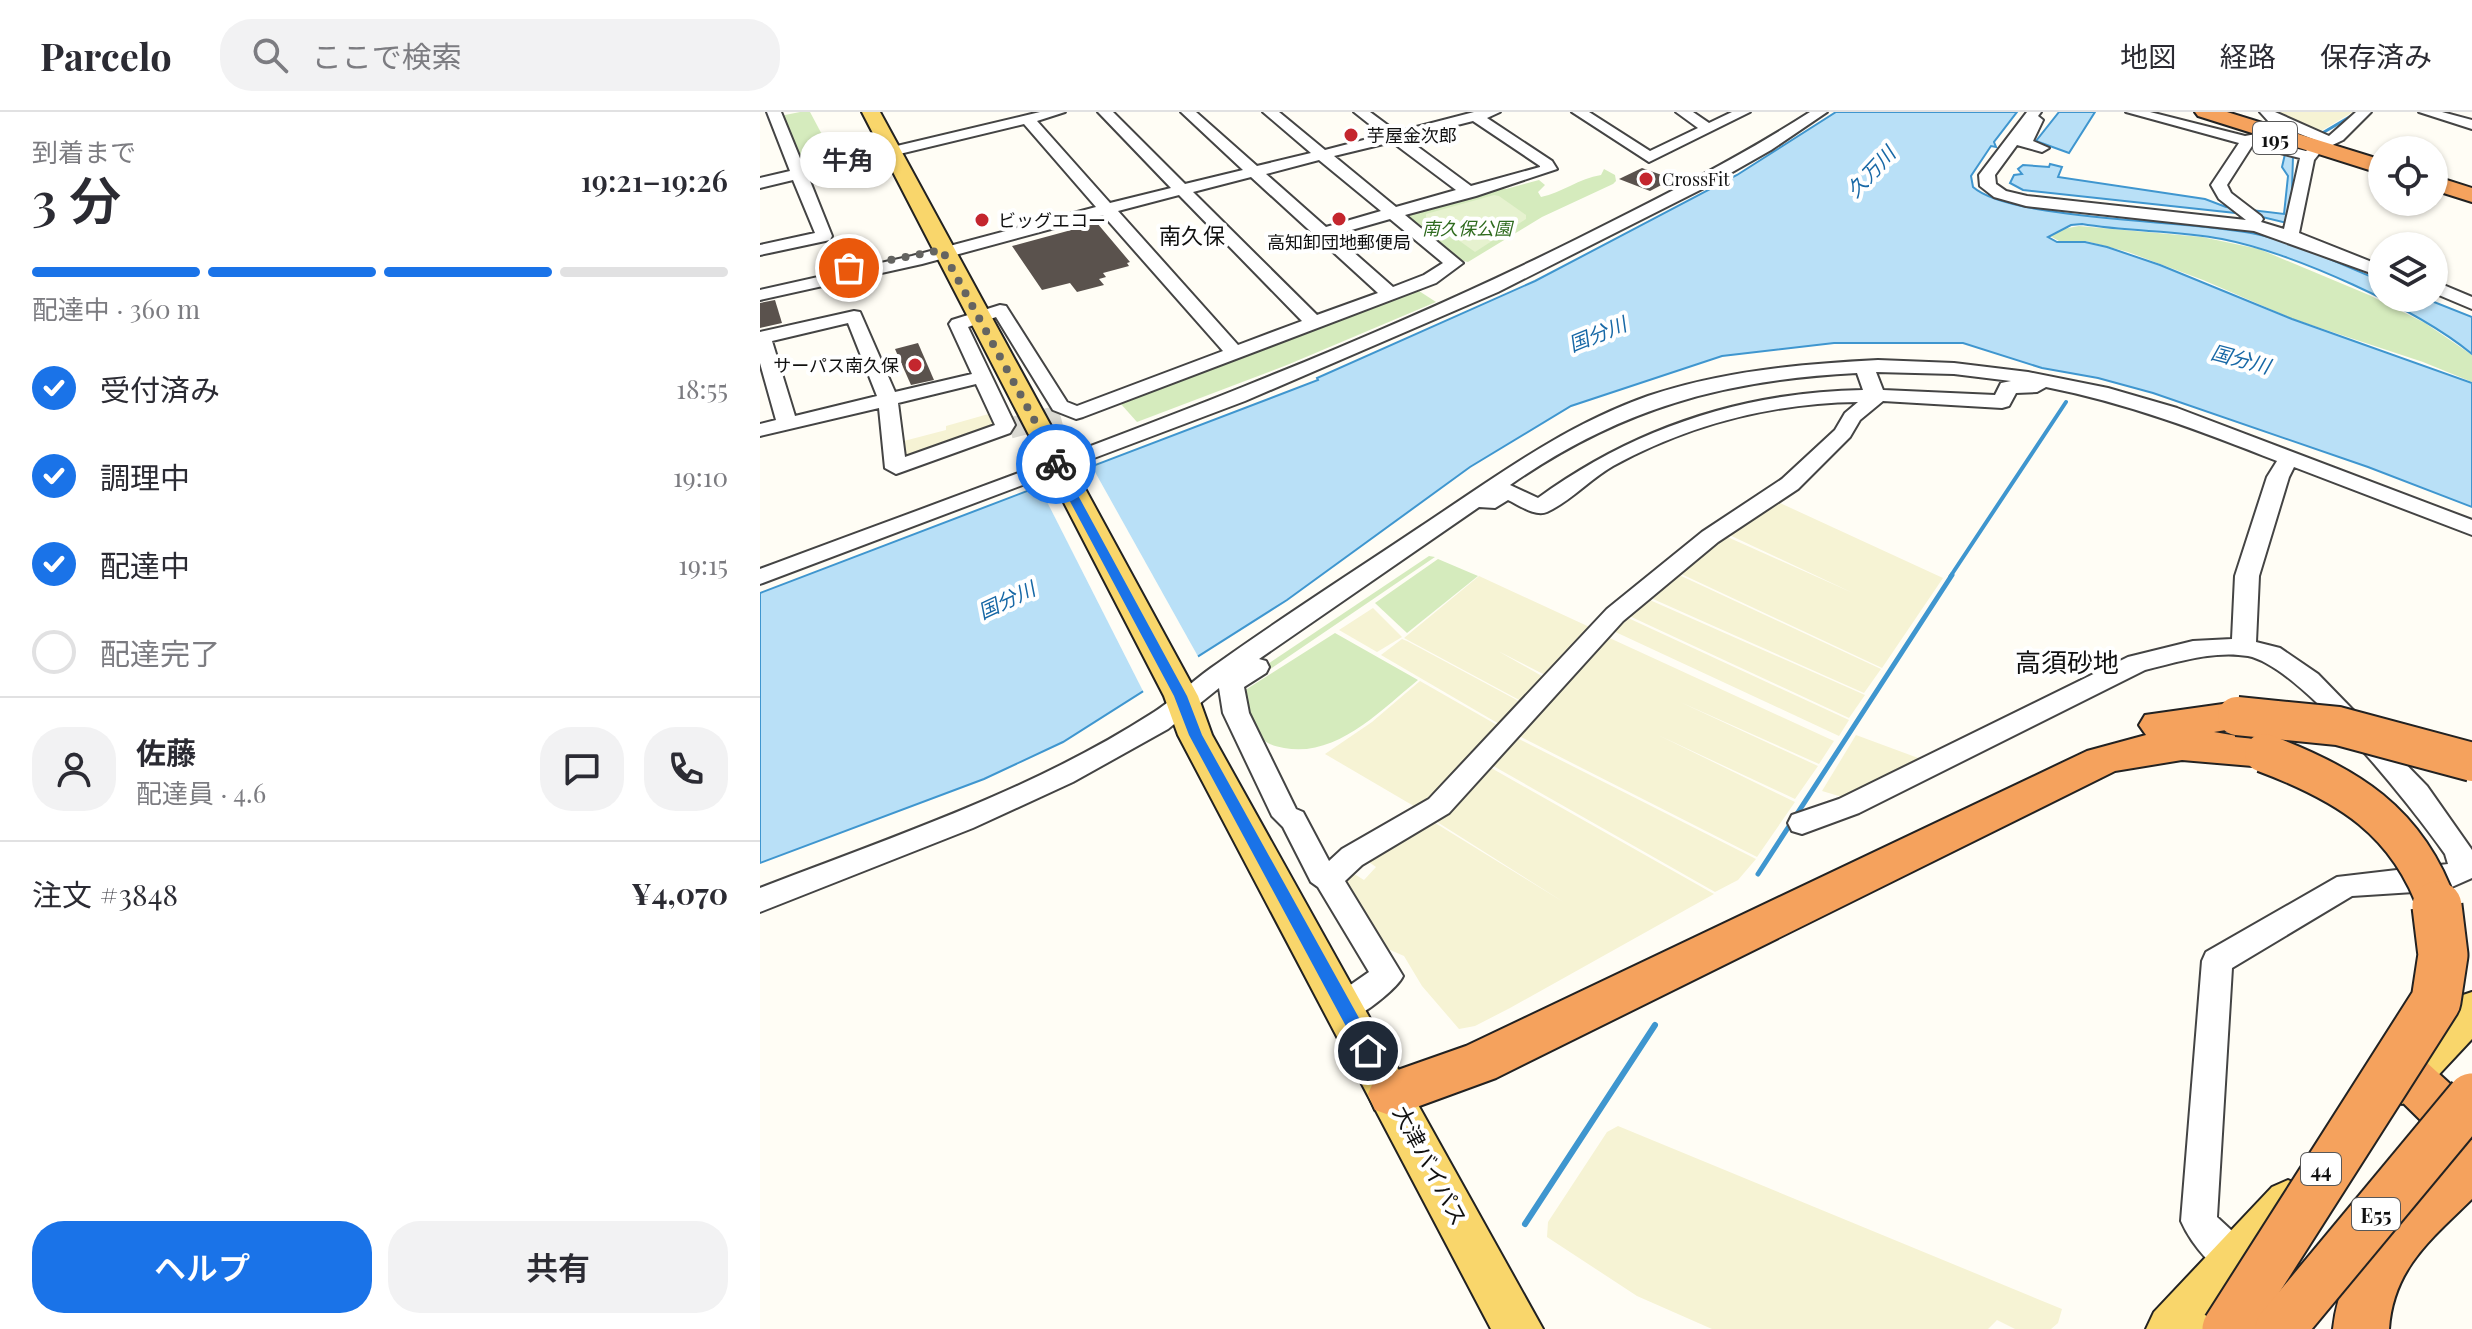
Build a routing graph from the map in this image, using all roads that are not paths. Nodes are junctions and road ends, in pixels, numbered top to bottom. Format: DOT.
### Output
graph roads {
  1 [pos="774,112"];
  2 [pos="871,112"];
  3 [pos="1058,112"];
  4 [pos="1105,112"];
  5 [pos="1188,112"];
  6 [pos="1270,112"];
  7 [pos="1361,112"];
  8 [pos="1493,112"];
  9 [pos="1579,112"];
  10 [pos="1683,112"];
  11 [pos="1743,112"];
  12 [pos="1820,112"];
  13 [pos="2133,112"];
  14 [pos="2187,112"];
  15 [pos="2205,112"];
  16 [pos="2364,112"];
  17 [pos="2426,112"];
  18 [pos="2037,115"];
  19 [pos="1035,116"];
  20 [pos="1475,116"];
  21 [pos="2270,116"];
  22 [pos="2472,125"];
  23 [pos="1708,128"];
  24 [pos="1395,137"];
  25 [pos="2250,139"];
  26 [pos="2042,148"];
  27 [pos="2318,148"];
  28 [pos="890,150"];
  29 [pos="2005,151"];
  30 [pos="1323,155"];
  31 [pos="2368,163"];
  32 [pos="1255,172"];
  33 [pos="799,173"];
  34 [pos="760,183"];
  35 [pos="2448,187"];
  36 [pos="1182,190"];
  37 [pos="1470,193"];
  38 [pos="2472,195"];
  39 [pos="1107,209"];
  40 [pos="1396,214"];
  41 [pos="2249,215"];
  42 [pos="1323,233"];
  43 [pos="2300,236"];
  44 [pos="760,250"];
  45 [pos="942,250"];
  46 [pos="2368,260"];
  47 [pos="2368,266"];
  48 [pos="840,275"];
  49 [pos="760,288"];
  50 [pos="2448,293"];
  51 [pos="1390,294"];
  52 [pos="760,295"];
  53 [pos="2448,298"];
  54 [pos="2468,304"];
  55 [pos="979,316"];
  56 [pos="1314,323"];
  57 [pos="761,338"];
  58 [pos="1235,353"];
  59 [pos="1864,367"];
  60 [pos="983,377"];
  61 [pos="2049,384"];
  62 [pos="1874,394"];
  63 [pos="888,400"];
  64 [pos="1624,413"];
  65 [pos="1037,422"];
  66 [pos="787,423"];
  67 [pos="1644,425"];
  68 [pos="760,430"];
  69 [pos="1561,430"];
  70 [pos="2290,457"];
  71 [pos="1055,463"];
  72 [pos="1458,516"];
  73 [pos="2472,528"];
  74 [pos="760,577"];
  75 [pos="2244,647"];
  76 [pos="1182,700"];
  77 [pos="2472,762"];
  78 [pos="1802,823"];
  79 [pos="1328,879"];
  80 [pos="760,900"];
  81 [pos="1344,1007"];
  82 [pos="2472,1010"];
  83 [pos="2408,1076"];
  84 [pos="1392,1094"];
  85 [pos="2472,1098"];
  86 [pos="2472,1113"];
  87 [pos="2472,1136"];
  88 [pos="2472,1164"];
  89 [pos="2235,1260"];
  90 [pos="2296,1327"];
  91 [pos="1518,1329"];
  92 [pos="2171,1329"];
  93 [pos="2227,1329"];
  94 [pos="2361,1329"];
  1 -- 33 [label="street"];
  2 -- 28 [label="main road, 大津バイパス"];
  3 -- 19 [label="street"];
  4 -- 36 [label="street"];
  5 -- 32 [label="street"];
  6 -- 30 [label="street"];
  7 -- 24 [label="street"];
  8 -- 20 [label="street"];
  9 -- 23 [label="street"];
  10 -- 23 [label="street"];
  11 -- 23 [label="street"];
  12 -- 71 [label="street"];
  13 -- 25 [label="street"];
  14 -- 27 [label="highway, 195"];
  15 -- 27 [label="highway, 195"];
  16 -- 27 [label="street"];
  17 -- 22 [label="street"];
  18 -- 26 [label="street"];
  18 -- 29 [label="street"];
  19 -- 28 [label="street"];
  19 -- 39 [label="street"];
  20 -- 24 [label="street"];
  20 -- 37 [label="street"];
  21 -- 27 [label="street"];
  24 -- 30 [label="street"];
  24 -- 37 [label="street"];
  25 -- 27 [label="street"];
  25 -- 41 [label="street"];
  27 -- 31 [label="highway, 195"];
  27 -- 43 [label="street"];
  28 -- 33 [label="street"];
  28 -- 45 [label="main road, 大津バイパス"];
  29 -- 41 [label="street"];
  29 -- 43 [label="street"];
  30 -- 32 [label="street"];
  30 -- 40 [label="street"];
  32 -- 36 [label="street"];
  32 -- 42 [label="street"];
  33 -- 34 [label="street"];
  33 -- 48 [label="street"];
  35 -- 38 [label="highway"];
  36 -- 39 [label="street"];
  36 -- 56 [label="street"];
  37 -- 40 [label="street"];
  39 -- 45 [label="street"];
  39 -- 58 [label="street"];
  40 -- 42 [label="street"];
  40 -- 51 [label="street"];
  41 -- 43 [label="street"];
  42 -- 51 [label="street"];
  43 -- 46 [label="street"];
  43 -- 47 [label="street"];
  44 -- 48 [label="street"];
  45 -- 48 [label="street"];
  45 -- 55 [label="main road, 大津バイパス"];
  48 -- 49 [label="street"];
  48 -- 52 [label="street"];
  48 -- 57 [label="street"];
  48 -- 63 [label="street"];
  50 -- 54 [label="street"];
  51 -- 56 [label="street"];
  53 -- 54 [label="street"];
  55 -- 60 [label="street"];
  55 -- 65 [label="main road, 大津バイパス"];
  55 -- 65 [label="street"];
  56 -- 58 [label="street"];
  57 -- 66 [label="street"];
  58 -- 65 [label="street"];
  59 -- 61 [label="street"];
  59 -- 62 [label="street"];
  59 -- 64 [label="street"];
  60 -- 63 [label="street"];
  60 -- 65 [label="street"];
  61 -- 62 [label="street"];
  61 -- 70 [label="street"];
  62 -- 72 [label="street"];
  62 -- 79 [label="street"];
  63 -- 65 [label="street"];
  63 -- 66 [label="street"];
  64 -- 67 [label="street"];
  64 -- 69 [label="street"];
  64 -- 72 [label="street"];
  65 -- 71 [label="main road, 大津バイパス"];
  66 -- 68 [label="street"];
  70 -- 73 [label="street"];
  70 -- 75 [label="street"];
  71 -- 74 [label="street"];
  71 -- 76 [label="main road, 大津バイパス"];
  72 -- 76 [label="street"];
  72 -- 79 [label="street"];
  75 -- 78 [label="street"];
  75 -- 89 [label="street"];
  76 -- 80 [label="street"];
  76 -- 81 [label="main road, 大津バイパス"];
  77 -- 84 [label="highway, bridge"];
  79 -- 81 [label="street"];
  81 -- 84 [label="main road, 大津バイパス"];
  82 -- 83 [label="main road, 44"];
  83 -- 86 [label="highway"];
  83 -- 87 [label="highway"];
  83 -- 89 [label="main road, 44"];
  84 -- 91 [label="main road, 大津バイパス"];
  84 -- 93 [label="highway, bridge"];
  85 -- 90 [label="highway, E55, bridge"];
  87 -- 90 [label="main road"];
  88 -- 94 [label="highway"];
  89 -- 90 [label="street"];
  89 -- 92 [label="main road, 44"];
}
